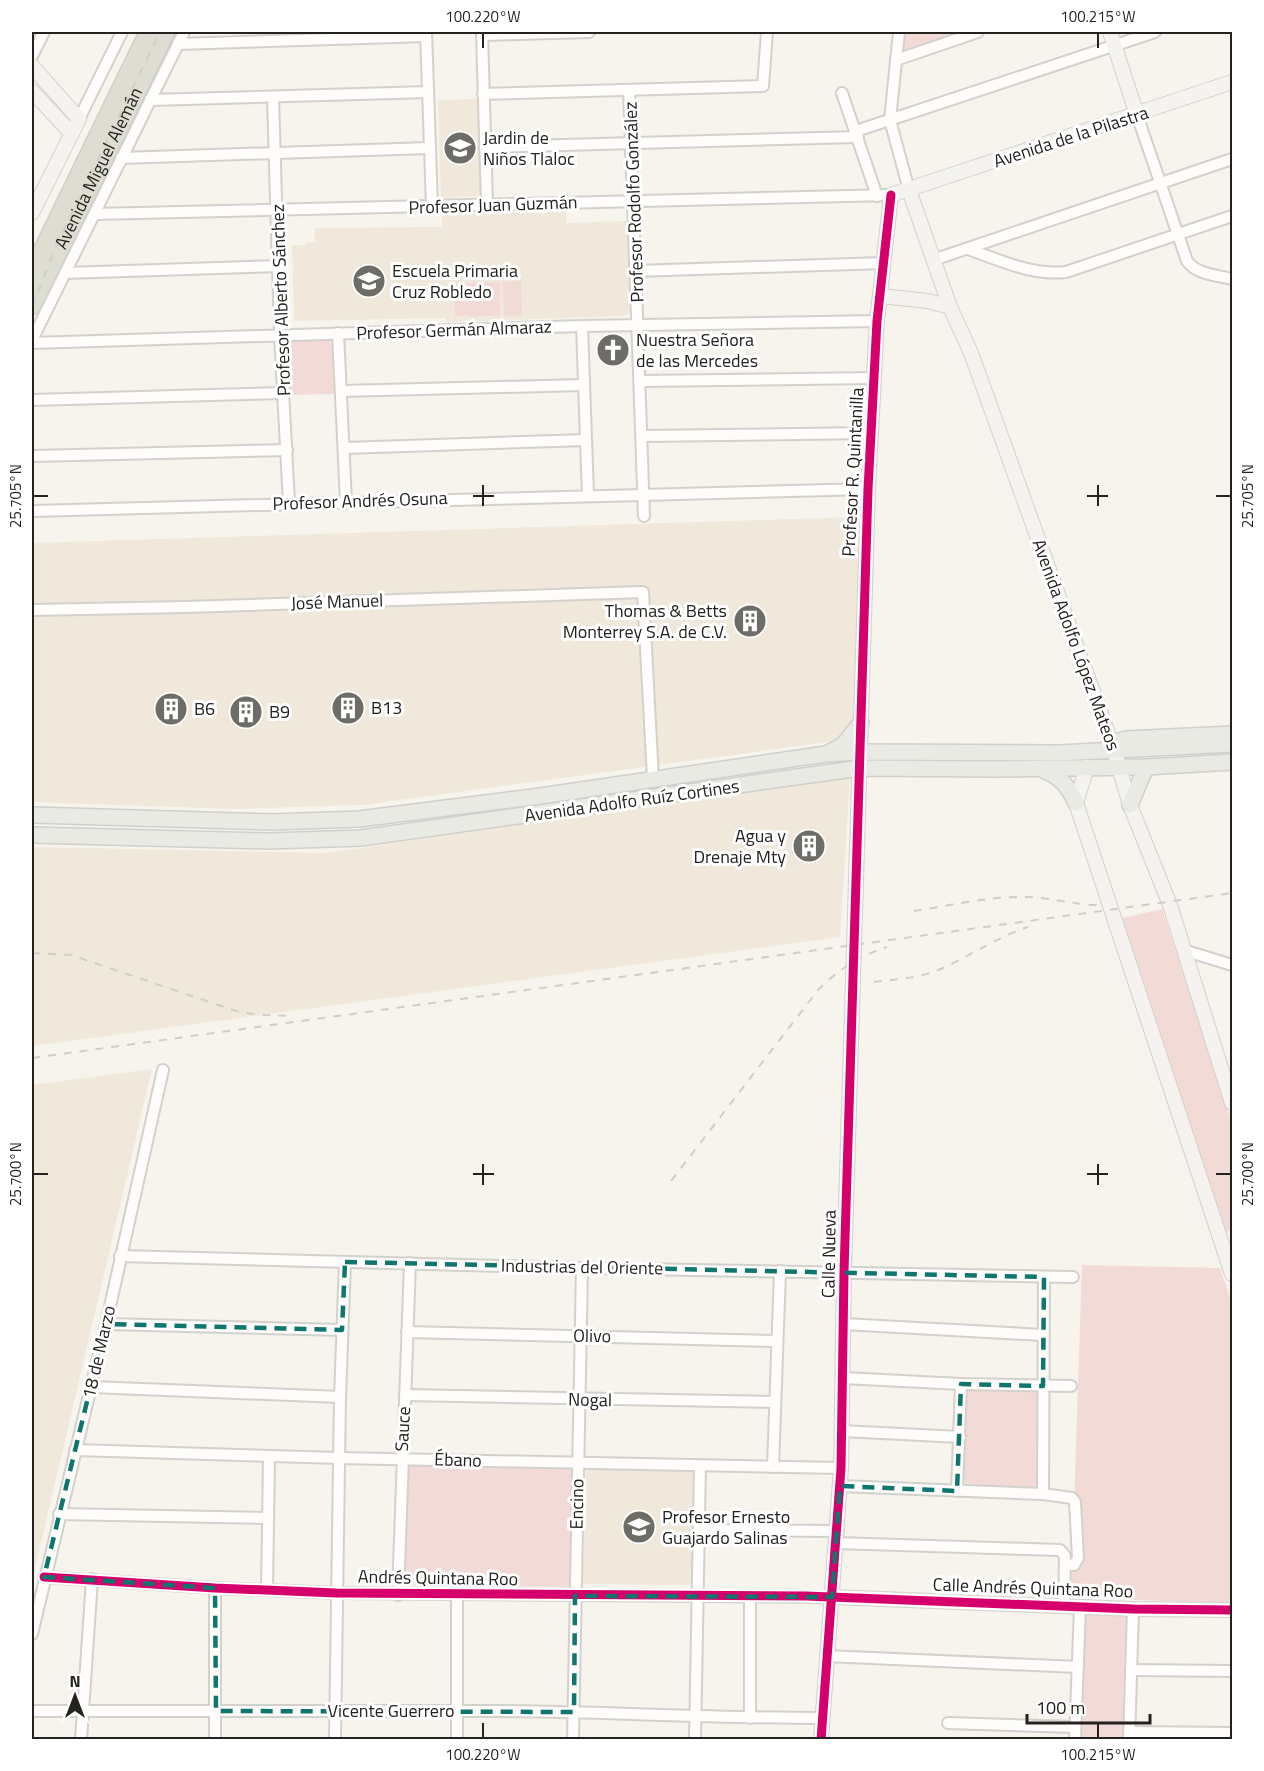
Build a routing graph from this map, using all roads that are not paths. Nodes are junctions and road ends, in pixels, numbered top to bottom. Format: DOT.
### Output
graph roads {
  1 [pos="44,32"];
  2 [pos="122,32"];
  3 [pos="149,32"];
  4 [pos="184,32"];
  5 [pos="589,32"];
  6 [pos="767,32"];
  7 [pos="899,32"];
  8 [pos="978,32"];
  9 [pos="1155,32"];
  10 [pos="482,33"];
  11 [pos="426,34"];
  12 [pos="171,38"];
  13 [pos="1112,38"];
  14 [pos="32,56"];
  15 [pos="896,60"];
  16 [pos="32,66"];
  17 [pos="1233,82"];
  18 [pos="630,90"];
  19 [pos="32,91"];
  20 [pos="428,92"];
  21 [pos="842,93"];
  22 [pos="483,94"];
  23 [pos="273,97"];
  24 [pos="150,100"];
  25 [pos="1137,115"];
  26 [pos="80,119"];
  27 [pos="890,120"];
  28 [pos="72,134"];
  29 [pos="857,134"];
  30 [pos="632,143"];
  31 [pos="485,147"];
  32 [pos="429,148"];
  33 [pos="276,153"];
  34 [pos="121,158"];
  35 [pos="1233,159"];
  36 [pos="1161,183"];
  37 [pos="909,190"];
  38 [pos="884,196"];
  39 [pos="634,201"];
  40 [pos="487,205"];
  41 [pos="432,206"];
  42 [pos="277,211"];
  43 [pos="32,213"];
  44 [pos="95,214"];
  45 [pos="1233,216"];
  46 [pos="1177,234"];
  47 [pos="968,249"];
  48 [pos="933,260"];
  49 [pos="884,264"];
  50 [pos="278,266"];
  51 [pos="636,272"];
  52 [pos="32,273"];
  53 [pos="65,273"];
  54 [pos="1232,278"];
  55 [pos="880,296"];
  56 [pos="32,305"];
  57 [pos="950,308"];
  58 [pos="877,321"];
  59 [pos="638,325"];
  60 [pos="582,326"];
  61 [pos="338,333"];
  62 [pos="280,335"];
  63 [pos="32,341"];
  64 [pos="874,378"];
  65 [pos="640,381"];
  66 [pos="584,385"];
  67 [pos="341,391"];
  68 [pos="284,393"];
  69 [pos="32,400"];
  70 [pos="872,433"];
  71 [pos="642,436"];
  72 [pos="586,440"];
  73 [pos="344,448"];
  74 [pos="286,450"];
  75 [pos="32,456"];
  76 [pos="868,489"];
  77 [pos="643,494"];
  78 [pos="588,495"];
  79 [pos="345,502"];
  80 [pos="289,503"];
  81 [pos="32,511"];
  82 [pos="644,516"];
  83 [pos="32,610"];
  84 [pos="861,723"];
  85 [pos="1233,734"];
  86 [pos="1108,744"];
  87 [pos="1233,744"];
  88 [pos="861,752"];
  89 [pos="826,754"];
  90 [pos="1233,762"];
  91 [pos="1146,766"];
  92 [pos="1087,767"];
  93 [pos="1120,767"];
  94 [pos="860,768"];
  95 [pos="1040,769"];
  96 [pos="653,779"];
  97 [pos="1076,803"];
  98 [pos="1131,806"];
  99 [pos="32,814"];
  100 [pos="32,835"];
  101 [pos="1183,950"];
  102 [pos="1233,964"];
  103 [pos="163,1070"];
  104 [pos="1233,1103"];
  105 [pos="1227,1237"];
  106 [pos="120,1256"];
  107 [pos="345,1262"];
  108 [pos="410,1263"];
  109 [pos="582,1268"];
  110 [pos="780,1271"];
  111 [pos="844,1272"];
  112 [pos="1233,1274"];
  113 [pos="1044,1277"];
  114 [pos="1073,1277"];
  115 [pos="106,1324"];
  116 [pos="844,1324"];
  117 [pos="342,1330"];
  118 [pos="407,1332"];
  119 [pos="1042,1335"];
  120 [pos="581,1336"];
  121 [pos="776,1341"];
  122 [pos="843,1378"];
  123 [pos="961,1384"];
  124 [pos="1043,1386"];
  125 [pos="1071,1386"];
  126 [pos="91,1387"];
  127 [pos="405,1395"];
  128 [pos="340,1396"];
  129 [pos="580,1400"];
  130 [pos="775,1402"];
  131 [pos="842,1431"];
  132 [pos="960,1437"];
  133 [pos="75,1450"];
  134 [pos="269,1456"];
  135 [pos="339,1458"];
  136 [pos="402,1458"];
  137 [pos="578,1463"];
  138 [pos="700,1466"];
  139 [pos="773,1467"];
  140 [pos="841,1467"];
  141 [pos="840,1486"];
  142 [pos="957,1491"];
  143 [pos="1044,1494"];
  144 [pos="59,1514"];
  145 [pos="267,1518"];
  146 [pos="699,1530"];
  147 [pos="837,1537"];
  148 [pos="1065,1565"];
  149 [pos="44,1576"];
  150 [pos="92,1579"];
  151 [pos="215,1588"];
  152 [pos="267,1590"];
  153 [pos="336,1593"];
  154 [pos="398,1595"];
  155 [pos="457,1595"];
  156 [pos="575,1596"];
  157 [pos="697,1596"];
  158 [pos="750,1596"];
  159 [pos="832,1597"];
  160 [pos="1064,1606"];
  161 [pos="1080,1606"];
  162 [pos="1133,1609"];
  163 [pos="1233,1610"];
  164 [pos="32,1634"];
  165 [pos="826,1656"];
  166 [pos="1078,1667"];
  167 [pos="1131,1670"];
  168 [pos="1233,1671"];
  169 [pos="32,1711"];
  170 [pos="82,1711"];
  171 [pos="216,1711"];
  172 [pos="335,1711"];
  173 [pos="456,1711"];
  174 [pos="574,1712"];
  175 [pos="696,1716"];
  176 [pos="750,1718"];
  177 [pos="822,1718"];
  178 [pos="948,1723"];
  179 [pos="1075,1727"];
  180 [pos="1233,1733"];
  181 [pos="1129,1736"];
  182 [pos="81,1740"];
  183 [pos="215,1740"];
  184 [pos="335,1740"];
  185 [pos="457,1740"];
  186 [pos="573,1740"];
  187 [pos="695,1740"];
  188 [pos="821,1740"];
  189 [pos="1075,1740"];
  1 -- 14 [label="street"];
  2 -- 26 [label="street"];
  3 -- 52 [label="highway, Avenida Miguel Alemán"];
  4 -- 12 [label="street"];
  5 -- 10 [label="street"];
  6 -- 18 [label="street"];
  7 -- 15 [label="street"];
  8 -- 15 [label="street"];
  9 -- 13 [label="street"];
  10 -- 22 [label="street"];
  11 -- 12 [label="street"];
  11 -- 20 [label="street"];
  12 -- 24 [label="street"];
  12 -- 56 [label="highway, Avenida Miguel Alemán"];
  13 -- 25 [label="street"];
  13 -- 27 [label="street"];
  15 -- 27 [label="street"];
  16 -- 26 [label="street"];
  17 -- 25 [label="street, Avenida de la Pilastra"];
  18 -- 22 [label="street"];
  18 -- 30 [label="street, Profesor Rodolfo González"];
  19 -- 28 [label="street"];
  20 -- 23 [label="street"];
  20 -- 32 [label="street"];
  21 -- 29 [label="street, Profesor R. Quintanilla"];
  22 -- 31 [label="street"];
  23 -- 24 [label="street"];
  23 -- 33 [label="street, Profesor Alberto Sánchez"];
  24 -- 34 [label="street"];
  25 -- 36 [label="street"];
  25 -- 37 [label="street, Avenida de la Pilastra"];
  26 -- 28 [label="street"];
  27 -- 29 [label="street"];
  27 -- 37 [label="street"];
  28 -- 43 [label="street"];
  29 -- 30 [label="street"];
  29 -- 38 [label="street, Profesor R. Quintanilla"];
  30 -- 31 [label="street"];
  30 -- 39 [label="street, Profesor Rodolfo González"];
  31 -- 40 [label="street"];
  32 -- 33 [label="street"];
  32 -- 41 [label="street"];
  33 -- 34 [label="street"];
  33 -- 42 [label="street, Profesor Alberto Sánchez"];
  34 -- 44 [label="street"];
  35 -- 36 [label="street"];
  36 -- 46 [label="street"];
  36 -- 47 [label="street"];
  37 -- 38 [label="street, Avenida de la Pilastra"];
  37 -- 48 [label="street, Avenida Adolfo López Mateos"];
  38 -- 39 [label="street, Profesor Juan Guzmán"];
  38 -- 49 [label="street, Profesor R. Quintanilla"];
  39 -- 40 [label="street, Profesor Juan Guzmán"];
  39 -- 51 [label="street, Profesor Rodolfo González"];
  40 -- 41 [label="street, Profesor Juan Guzmán"];
  41 -- 42 [label="street, Profesor Juan Guzmán"];
  42 -- 44 [label="street, Profesor Juan Guzmán"];
  42 -- 50 [label="street, Profesor Alberto Sánchez"];
  44 -- 53 [label="street"];
  45 -- 46 [label="street"];
  46 -- 47 [label="street"];
  46 -- 54 [label="street"];
  47 -- 48 [label="street"];
  48 -- 57 [label="street, Avenida Adolfo López Mateos"];
  49 -- 51 [label="street"];
  49 -- 55 [label="street, Profesor R. Quintanilla"];
  50 -- 53 [label="street"];
  50 -- 62 [label="street, Profesor Alberto Sánchez"];
  51 -- 59 [label="street, Profesor Rodolfo González"];
  53 -- 63 [label="street"];
  55 -- 57 [label="street"];
  55 -- 58 [label="street, Profesor R. Quintanilla"];
  57 -- 86 [label="street, Avenida Adolfo López Mateos"];
  58 -- 59 [label="street, Profesor Germán Almaraz"];
  58 -- 64 [label="street, Profesor R. Quintanilla"];
  59 -- 60 [label="street, Profesor Germán Almaraz"];
  59 -- 65 [label="street, Profesor Rodolfo González"];
  60 -- 61 [label="street, Profesor Germán Almaraz"];
  60 -- 66 [label="street"];
  61 -- 62 [label="street, Profesor Germán Almaraz"];
  61 -- 67 [label="street"];
  62 -- 63 [label="street, Profesor Germán Almaraz"];
  62 -- 68 [label="street, Profesor Alberto Sánchez"];
  64 -- 65 [label="street"];
  64 -- 70 [label="street, Profesor R. Quintanilla"];
  65 -- 71 [label="street, Profesor Rodolfo González"];
  66 -- 67 [label="street"];
  66 -- 72 [label="street"];
  67 -- 73 [label="street"];
  68 -- 69 [label="street"];
  68 -- 74 [label="street, Profesor Alberto Sánchez"];
  70 -- 71 [label="street"];
  70 -- 76 [label="street, Profesor R. Quintanilla"];
  71 -- 77 [label="street, Profesor Rodolfo González"];
  72 -- 73 [label="street"];
  72 -- 78 [label="street"];
  73 -- 79 [label="street"];
  74 -- 75 [label="street"];
  74 -- 80 [label="street, Profesor Alberto Sánchez"];
  76 -- 77 [label="street, Profesor Andrés Osuna"];
  76 -- 84 [label="street, Profesor R. Quintanilla"];
  77 -- 78 [label="street, Profesor Andrés Osuna"];
  77 -- 82 [label="street, Profesor Rodolfo González"];
  78 -- 79 [label="street, Profesor Andrés Osuna"];
  79 -- 80 [label="street, Profesor Andrés Osuna"];
  80 -- 81 [label="street, Profesor Andrés Osuna"];
  83 -- 96 [label="street, José Manuel"];
  84 -- 88 [label="street, Profesor R. Quintanilla"];
  84 -- 89 [label="main road"];
  85 -- 86 [label="main road, Avenida Adolfo Ruíz Cortines"];
  86 -- 87 [label="main road, Avenida Adolfo Ruíz Cortines"];
  86 -- 88 [label="main road, Avenida Adolfo Ruíz Cortines"];
  86 -- 92 [label="main road"];
  86 -- 93 [label="street, Avenida Adolfo López Mateos"];
  88 -- 89 [label="main road, Avenida Adolfo Ruíz Cortines"];
  88 -- 94 [label="street, Calle Nueva"];
  89 -- 96 [label="main road, Avenida Adolfo Ruíz Cortines"];
  90 -- 91 [label="main road, Avenida Adolfo Ruíz Cortines"];
  91 -- 93 [label="main road, Avenida Adolfo Ruíz Cortines"];
  91 -- 98 [label="main road"];
  92 -- 93 [label="main road, Avenida Adolfo Ruíz Cortines"];
  92 -- 95 [label="main road, Avenida Adolfo Ruíz Cortines"];
  92 -- 97 [label="street, Avenida Adolfo López Mateos"];
  93 -- 98 [label="street, Avenida Adolfo López Mateos"];
  94 -- 95 [label="main road, Avenida Adolfo Ruíz Cortines"];
  94 -- 100 [label="main road, Avenida Adolfo Ruíz Cortines"];
  94 -- 111 [label="street, Calle Nueva"];
  95 -- 97 [label="main road"];
  96 -- 99 [label="main road, Avenida Adolfo Ruíz Cortines"];
  97 -- 105 [label="street"];
  98 -- 101 [label="street, Avenida Adolfo López Mateos"];
  101 -- 102 [label="street"];
  101 -- 104 [label="street, Avenida Adolfo López Mateos"];
  103 -- 106 [label="street, 18 de Marzo"];
  105 -- 112 [label="street"];
  106 -- 107 [label="street, Industrias del Oriente"];
  106 -- 115 [label="street, 18 de Marzo"];
  107 -- 108 [label="street, Industrias del Oriente"];
  107 -- 117 [label="street"];
  108 -- 109 [label="street, Industrias del Oriente"];
  108 -- 118 [label="street, Sauce"];
  109 -- 110 [label="street, Industrias del Oriente"];
  109 -- 120 [label="street, Encino"];
  110 -- 111 [label="street, Industrias del Oriente"];
  110 -- 121 [label="street"];
  111 -- 113 [label="street, Industrias del Oriente"];
  111 -- 116 [label="street, Calle Nueva"];
  113 -- 114 [label="street, Industrias del Oriente"];
  113 -- 119 [label="street"];
  115 -- 117 [label="street"];
  115 -- 126 [label="street, 18 de Marzo"];
  116 -- 119 [label="street"];
  116 -- 122 [label="street, Calle Nueva"];
  117 -- 128 [label="street"];
  118 -- 120 [label="street, Olivo"];
  118 -- 127 [label="street, Sauce"];
  119 -- 124 [label="street"];
  120 -- 121 [label="street, Olivo"];
  120 -- 129 [label="street, Encino"];
  121 -- 130 [label="street"];
  122 -- 123 [label="street"];
  122 -- 131 [label="street, Calle Nueva"];
  123 -- 124 [label="street"];
  123 -- 132 [label="street"];
  124 -- 125 [label="street"];
  124 -- 143 [label="street"];
  126 -- 128 [label="street"];
  126 -- 133 [label="street, 18 de Marzo"];
  127 -- 129 [label="street, Nogal"];
  127 -- 136 [label="street, Sauce"];
  128 -- 135 [label="street"];
  129 -- 130 [label="street, Nogal"];
  129 -- 137 [label="street, Encino"];
  130 -- 139 [label="street"];
  131 -- 132 [label="street"];
  131 -- 140 [label="street, Calle Nueva"];
  132 -- 142 [label="street"];
  133 -- 134 [label="street, Ébano"];
  133 -- 144 [label="street, 18 de Marzo"];
  134 -- 135 [label="street, Ébano"];
  134 -- 145 [label="street"];
  135 -- 136 [label="street, Ébano"];
  135 -- 153 [label="street"];
  136 -- 137 [label="street, Ébano"];
  136 -- 154 [label="street, Sauce"];
  137 -- 138 [label="street, Ébano"];
  137 -- 156 [label="street, Encino"];
  138 -- 139 [label="street, Ébano"];
  138 -- 146 [label="street"];
  139 -- 140 [label="street, Ébano"];
  140 -- 141 [label="street, Calle Nueva"];
  141 -- 142 [label="street"];
  141 -- 147 [label="street, Calle Nueva"];
  142 -- 143 [label="street"];
  143 -- 148 [label="street"];
  144 -- 145 [label="street"];
  144 -- 149 [label="street, 18 de Marzo"];
  145 -- 152 [label="street"];
  146 -- 147 [label="street"];
  146 -- 157 [label="street"];
  147 -- 148 [label="street"];
  147 -- 159 [label="street, Calle Nueva"];
  148 -- 160 [label="street"];
  149 -- 150 [label="street, Andrés Quintana Roo"];
  149 -- 164 [label="street, 18 de Marzo"];
  150 -- 151 [label="street, Andrés Quintana Roo"];
  150 -- 170 [label="street"];
  151 -- 152 [label="street, Andrés Quintana Roo"];
  151 -- 171 [label="street"];
  152 -- 153 [label="street, Andrés Quintana Roo"];
  153 -- 154 [label="street, Andrés Quintana Roo"];
  153 -- 172 [label="street"];
  154 -- 155 [label="street, Andrés Quintana Roo"];
  155 -- 156 [label="street, Andrés Quintana Roo"];
  155 -- 173 [label="street"];
  156 -- 157 [label="street, Andrés Quintana Roo"];
  156 -- 174 [label="street, Encino"];
  157 -- 158 [label="street, Andrés Quintana Roo"];
  157 -- 175 [label="street"];
  158 -- 159 [label="street, Andrés Quintana Roo"];
  158 -- 176 [label="street"];
  159 -- 160 [label="street, Calle Andrés Quintana Roo"];
  159 -- 165 [label="street, Calle Nueva"];
  160 -- 161 [label="street, Calle Andrés Quintana Roo"];
  161 -- 162 [label="street, Calle Andrés Quintana Roo"];
  161 -- 166 [label="street"];
  162 -- 163 [label="street, Calle Andrés Quintana Roo"];
  162 -- 167 [label="street"];
  165 -- 166 [label="street"];
  165 -- 177 [label="street, Calle Nueva"];
  166 -- 179 [label="street"];
  167 -- 168 [label="street"];
  167 -- 181 [label="street"];
  169 -- 170 [label="street, Vicente Guerrero"];
  170 -- 171 [label="street, Vicente Guerrero"];
  170 -- 182 [label="street"];
  171 -- 172 [label="street, Vicente Guerrero"];
  171 -- 183 [label="street"];
  172 -- 173 [label="street, Vicente Guerrero"];
  172 -- 184 [label="street"];
  173 -- 174 [label="street, Vicente Guerrero"];
  173 -- 185 [label="street"];
  174 -- 175 [label="street, Vicente Guerrero"];
  174 -- 186 [label="street, Encino"];
  175 -- 176 [label="street, Vicente Guerrero"];
  175 -- 187 [label="street"];
  176 -- 177 [label="street, Vicente Guerrero"];
  177 -- 188 [label="street, Calle Nueva"];
  178 -- 179 [label="street"];
  179 -- 189 [label="street"];
  180 -- 181 [label="street"];
}
